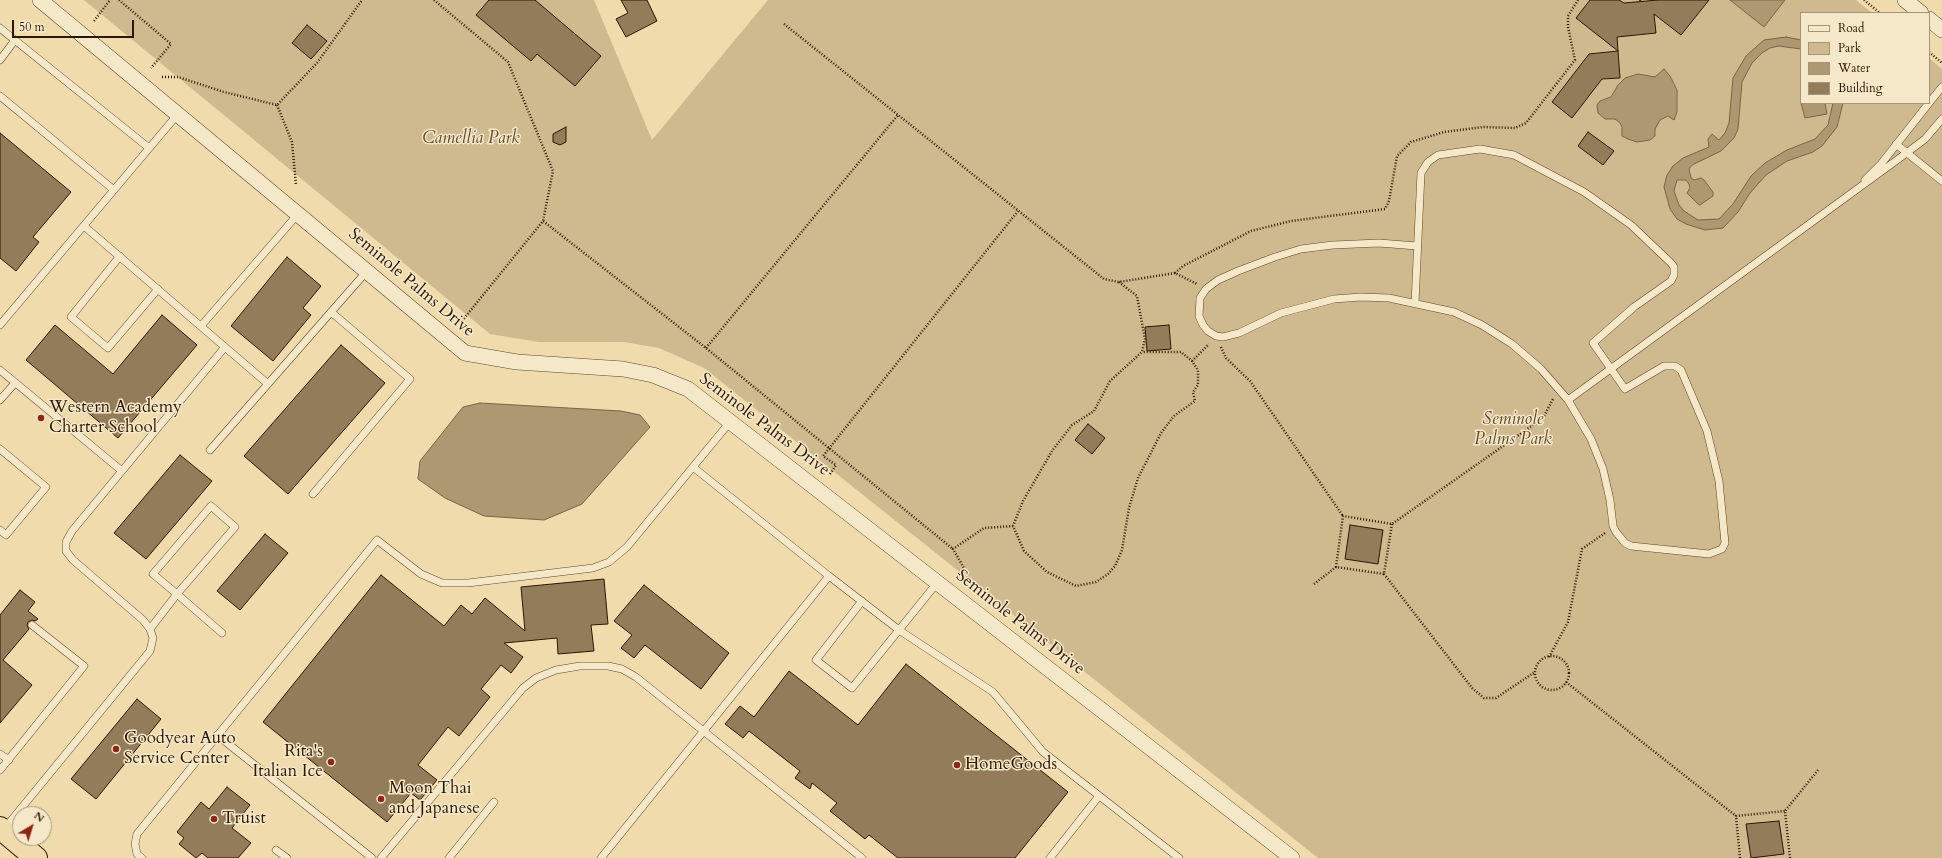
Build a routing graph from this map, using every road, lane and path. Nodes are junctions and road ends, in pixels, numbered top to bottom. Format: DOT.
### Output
graph roads {
  1 [pos="40,0"];
  2 [pos="110,0"];
  3 [pos="119,0"];
  4 [pos="362,0"];
  5 [pos="434,0"];
  6 [pos="1578,0"];
  7 [pos="1864,0"];
  8 [pos="1905,0"];
  9 [pos="1879,12"];
  10 [pos="1920,12"];
  11 [pos="94,21"];
  12 [pos="1930,21"];
  13 [pos="784,24"];
  14 [pos="0,28"];
  15 [pos="1942,30"];
  16 [pos="15,40"];
  17 [pos="1930,53"];
  18 [pos="0,60"];
  19 [pos="1942,63"];
  20 [pos="151,68"];
  21 [pos="162,76"];
  22 [pos="1942,87"];
  23 [pos="0,96"];
  24 [pos="1930,102"];
  25 [pos="1928,104"];
  26 [pos="277,105"];
  27 [pos="178,114"];
  28 [pos="898,115"];
  29 [pos="1942,119"];
  30 [pos="1896,144"];
  31 [pos="149,148"];
  32 [pos="1907,153"];
  33 [pos="1942,181"];
  34 [pos="296,185"];
  35 [pos="114,190"];
  36 [pos="1849,196"];
  37 [pos="1018,211"];
  38 [pos="298,214"];
  39 [pos="544,221"];
  40 [pos="84,226"];
  41 [pos="1417,246"];
  42 [pos="120,256"];
  43 [pos="367,271"];
  44 [pos="1175,273"];
  45 [pos="1119,282"];
  46 [pos="158,289"];
  47 [pos="1206,289"];
  48 [pos="1415,303"];
  49 [pos="331,312"];
  50 [pos="462,321"];
  51 [pos="0,325"];
  52 [pos="202,326"];
  53 [pos="1216,336"];
  54 [pos="225,347"];
  55 [pos="706,348"];
  56 [pos="1142,352"];
  57 [pos="1192,361"];
  58 [pos="1612,368"];
  59 [pos="0,370"];
  60 [pos="15,383"];
  61 [pos="268,384"];
  62 [pos="1559,388"];
  63 [pos="0,400"];
  64 [pos="1568,400"];
  65 [pos="730,422"];
  66 [pos="0,449"];
  67 [pos="830,449"];
  68 [pos="210,450"];
  69 [pos="693,467"];
  70 [pos="122,471"];
  71 [pos="830,474"];
  72 [pos="313,494"];
  73 [pos="1343,516"];
  74 [pos="1392,524"];
  75 [pos="1013,526"];
  76 [pos="1613,526"];
  77 [pos="0,530"];
  78 [pos="952,549"];
  79 [pos="1336,567"];
  80 [pos="1384,574"];
  81 [pos="829,576"];
  82 [pos="957,576"];
  83 [pos="937,583"];
  84 [pos="1314,584"];
  85 [pos="177,594"];
  86 [pos="862,601"];
  87 [pos="32,625"];
  88 [pos="150,629"];
  89 [pos="899,630"];
  90 [pos="222,633"];
  91 [pos="1549,657"];
  92 [pos="1535,672"];
  93 [pos="1566,682"];
  94 [pos="704,732"];
  95 [pos="217,735"];
  96 [pos="0,754"];
  97 [pos="9,760"];
  98 [pos="0,770"];
  99 [pos="1818,770"];
  100 [pos="1099,796"];
  101 [pos="494,802"];
  102 [pos="1785,811"];
  103 [pos="1736,816"];
  104 [pos="1,830"];
  105 [pos="276,850"];
  106 [pos="36,858"];
  107 [pos="142,858"];
  108 [pos="287,858"];
  109 [pos="372,858"];
  110 [pos="381,858"];
  111 [pos="449,858"];
  112 [pos="601,858"];
  113 [pos="862,858"];
  114 [pos="1050,858"];
  115 [pos="1179,858"];
  116 [pos="1291,858"];
  117 [pos="1740,858"];
  118 [pos="1790,858"];
  1 -- 27 [label="street, Seminole Palms Drive"];
  2 -- 11 [label="path"];
  3 -- 20 [label="path"];
  4 -- 26 [label="path"];
  5 -- 39 [label="path"];
  6 -- 44 [label="path"];
  7 -- 9 [label="path"];
  8 -- 10 [label="street"];
  12 -- 15 [label="street"];
  13 -- 28 [label="path"];
  14 -- 16 [label="lane"];
  16 -- 18 [label="lane"];
  16 -- 31 [label="lane"];
  17 -- 19 [label="path"];
  21 -- 26 [label="path"];
  22 -- 24 [label="lane"];
  23 -- 35 [label="lane"];
  25 -- 30 [label="lane"];
  26 -- 34 [label="path"];
  27 -- 31 [label="lane"];
  27 -- 38 [label="street, Seminole Palms Drive"];
  28 -- 37 [label="path"];
  28 -- 55 [label="path"];
  29 -- 32 [label="lane"];
  30 -- 32 [label="lane"];
  30 -- 36 [label="lane"];
  31 -- 35 [label="lane"];
  32 -- 33 [label="lane"];
  32 -- 36 [label="lane"];
  35 -- 40 [label="lane"];
  36 -- 58 [label="lane"];
  37 -- 45 [label="path"];
  37 -- 67 [label="path"];
  38 -- 43 [label="street, Seminole Palms Drive"];
  38 -- 52 [label="lane"];
  39 -- 50 [label="path"];
  39 -- 55 [label="path"];
  40 -- 42 [label="lane"];
  40 -- 51 [label="lane"];
  41 -- 47 [label="lane"];
  41 -- 48 [label="lane"];
  41 -- 58 [label="lane"];
  42 -- 46 [label="lane"];
  42 -- 46 [label="lane"];
  43 -- 49 [label="lane"];
  43 -- 65 [label="street, Seminole Palms Drive"];
  44 -- 45 [label="path"];
  44 -- 47 [label="path"];
  45 -- 56 [label="path"];
  46 -- 52 [label="lane"];
  47 -- 53 [label="lane"];
  48 -- 53 [label="lane"];
  48 -- 62 [label="lane"];
  49 -- 61 [label="lane"];
  49 -- 72 [label="lane"];
  52 -- 54 [label="lane"];
  53 -- 57 [label="path"];
  53 -- 73 [label="path"];
  54 -- 61 [label="lane"];
  54 -- 70 [label="lane"];
  55 -- 67 [label="path"];
  56 -- 57 [label="path"];
  56 -- 75 [label="path"];
  57 -- 75 [label="path"];
  58 -- 64 [label="lane"];
  58 -- 76 [label="lane"];
  59 -- 60 [label="lane"];
  60 -- 63 [label="lane"];
  60 -- 70 [label="lane"];
  61 -- 68 [label="lane"];
  62 -- 64 [label="lane"];
  62 -- 74 [label="path"];
  64 -- 76 [label="lane"];
  65 -- 69 [label="lane"];
  65 -- 83 [label="street, Seminole Palms Drive"];
  66 -- 77 [label="lane"];
  67 -- 71 [label="path"];
  67 -- 78 [label="path"];
  69 -- 81 [label="lane"];
  69 -- 95 [label="lane"];
  70 -- 88 [label="lane"];
  73 -- 74 [label="path"];
  73 -- 79 [label="path"];
  74 -- 80 [label="path"];
  75 -- 78 [label="path"];
  76 -- 91 [label="path"];
  78 -- 82 [label="path"];
  79 -- 80 [label="path"];
  79 -- 84 [label="path"];
  80 -- 92 [label="path"];
  81 -- 86 [label="lane"];
  81 -- 94 [label="lane"];
  83 -- 89 [label="lane"];
  83 -- 116 [label="street, Seminole Palms Drive"];
  85 -- 85 [label="lane"];
  85 -- 88 [label="lane"];
  85 -- 90 [label="lane"];
  86 -- 89 [label="lane"];
  86 -- 89 [label="lane"];
  87 -- 97 [label="lane"];
  88 -- 104 [label="lane"];
  89 -- 100 [label="lane"];
  91 -- 92 [label="path"];
  91 -- 93 [label="path"];
  92 -- 93 [label="path"];
  93 -- 103 [label="path"];
  94 -- 110 [label="lane"];
  94 -- 112 [label="lane"];
  94 -- 113 [label="lane"];
  95 -- 107 [label="lane"];
  95 -- 109 [label="lane"];
  96 -- 97 [label="lane"];
  97 -- 98 [label="lane"];
  99 -- 102 [label="path"];
  100 -- 114 [label="lane"];
  100 -- 115 [label="lane"];
  101 -- 111 [label="lane"];
  102 -- 103 [label="path"];
  102 -- 118 [label="path"];
  103 -- 117 [label="path"];
  104 -- 106 [label="highway"];
  105 -- 108 [label="lane"];
}
